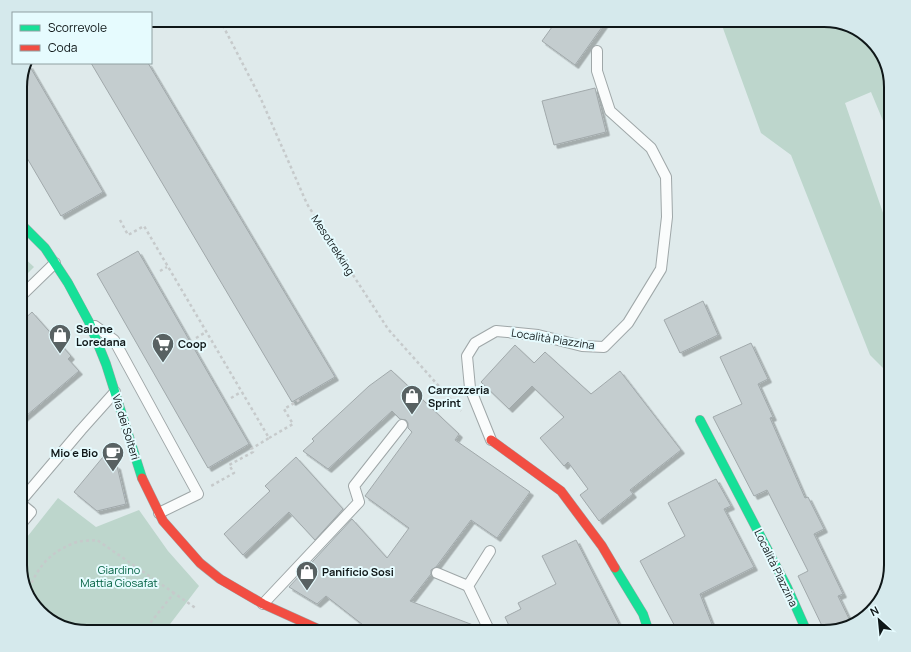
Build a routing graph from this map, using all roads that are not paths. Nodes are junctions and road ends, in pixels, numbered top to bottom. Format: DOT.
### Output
graph roads {
  1 [pos="597,52"];
  2 [pos="27,229"];
  3 [pos="55,263"];
  4 [pos="27,289"];
  5 [pos="87,319"];
  6 [pos="115,392"];
  7 [pos="700,420"];
  8 [pos="402,425"];
  9 [pos="491,440"];
  10 [pos="27,494"];
  11 [pos="27,508"];
  12 [pos="159,513"];
  13 [pos="27,517"];
  14 [pos="490,551"];
  15 [pos="438,573"];
  16 [pos="468,586"];
  17 [pos="263,604"];
  18 [pos="310,625"];
  19 [pos="487,625"];
  20 [pos="647,625"];
  21 [pos="804,625"];
  1 -- 9 [label="lane, Località Piazzina"];
  2 -- 3 [label="street, Via dei Solteri"];
  3 -- 4 [label="lane"];
  3 -- 5 [label="street, Via dei Solteri"];
  5 -- 6 [label="street, Via dei Solteri"];
  5 -- 12 [label="lane"];
  6 -- 10 [label="lane"];
  6 -- 12 [label="street, Via dei Solteri"];
  7 -- 21 [label="street, Località Piazzina"];
  8 -- 17 [label="lane"];
  9 -- 20 [label="street, Località Piazzina"];
  11 -- 13 [label="lane"];
  12 -- 17 [label="street, Via dei Solteri"];
  14 -- 16 [label="lane"];
  15 -- 16 [label="lane"];
  16 -- 19 [label="lane"];
  17 -- 18 [label="street, Via dei Solteri"];
}
